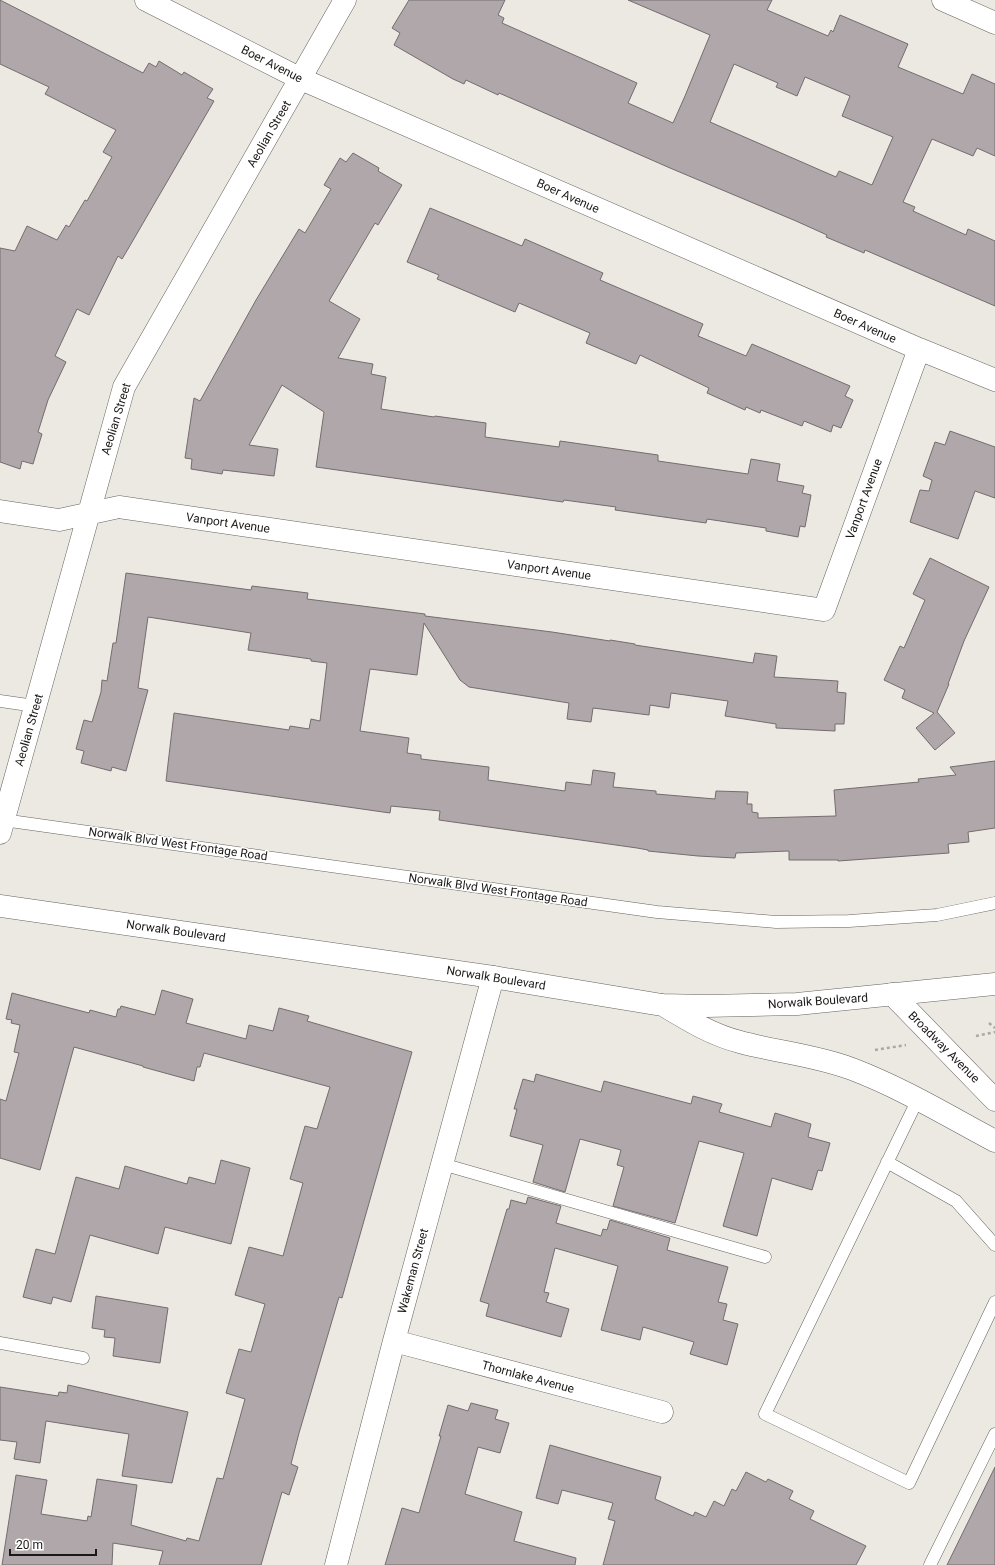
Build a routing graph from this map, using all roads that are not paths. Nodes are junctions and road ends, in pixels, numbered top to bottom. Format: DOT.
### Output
graph roads {
  1 [pos="146,0"];
  2 [pos="345,0"];
  3 [pos="943,0"];
  4 [pos="995,23"];
  5 [pos="301,79"];
  6 [pos="919,349"];
  7 [pos="995,380"];
  8 [pos="0,511"];
  9 [pos="89,513"];
  10 [pos="0,701"];
  11 [pos="35,706"];
  12 [pos="2,826"];
  13 [pos="995,903"];
  14 [pos="0,906"];
  15 [pos="493,977"];
  16 [pos="995,984"];
  17 [pos="892,994"];
  18 [pos="662,1005"];
  19 [pos="918,1099"];
  20 [pos="995,1100"];
  21 [pos="995,1141"];
  22 [pos="887,1162"];
  23 [pos="442,1164"];
  24 [pos="995,1245"];
  25 [pos="765,1257"];
  26 [pos="995,1302"];
  27 [pos="394,1341"];
  28 [pos="0,1343"];
  29 [pos="82,1358"];
  30 [pos="662,1412"];
  31 [pos="995,1434"];
  32 [pos="336,1565"];
  33 [pos="930,1565"];
  1 -- 5 [label="street, Boer Avenue"];
  2 -- 5 [label="street, Aeolian Street"];
  3 -- 4 [label="street"];
  5 -- 6 [label="street, Boer Avenue"];
  5 -- 9 [label="street, Aeolian Street"];
  6 -- 7 [label="street, Boer Avenue"];
  6 -- 9 [label="street, Vanport Avenue"];
  8 -- 9 [label="street, Vanport Avenue"];
  9 -- 11 [label="street, Aeolian Street"];
  10 -- 11 [label="lane"];
  11 -- 12 [label="street, Aeolian Street"];
  12 -- 13 [label="lane, Norwalk Blvd West Frontage Road"];
  14 -- 15 [label="street, Norwalk Boulevard"];
  15 -- 18 [label="street, Norwalk Boulevard"];
  15 -- 23 [label="street, Wakeman Street"];
  16 -- 17 [label="street, Norwalk Boulevard"];
  17 -- 18 [label="street, Norwalk Boulevard"];
  17 -- 20 [label="street, Broadway Avenue"];
  18 -- 19 [label="street"];
  19 -- 21 [label="street"];
  19 -- 22 [label="lane"];
  22 -- 24 [label="lane"];
  22 -- 26 [label="lane"];
  23 -- 25 [label="lane"];
  23 -- 27 [label="street, Wakeman Street"];
  27 -- 30 [label="street, Thornlake Avenue"];
  27 -- 32 [label="street, Wakeman Street"];
  28 -- 29 [label="lane"];
  31 -- 33 [label="lane"];
}
